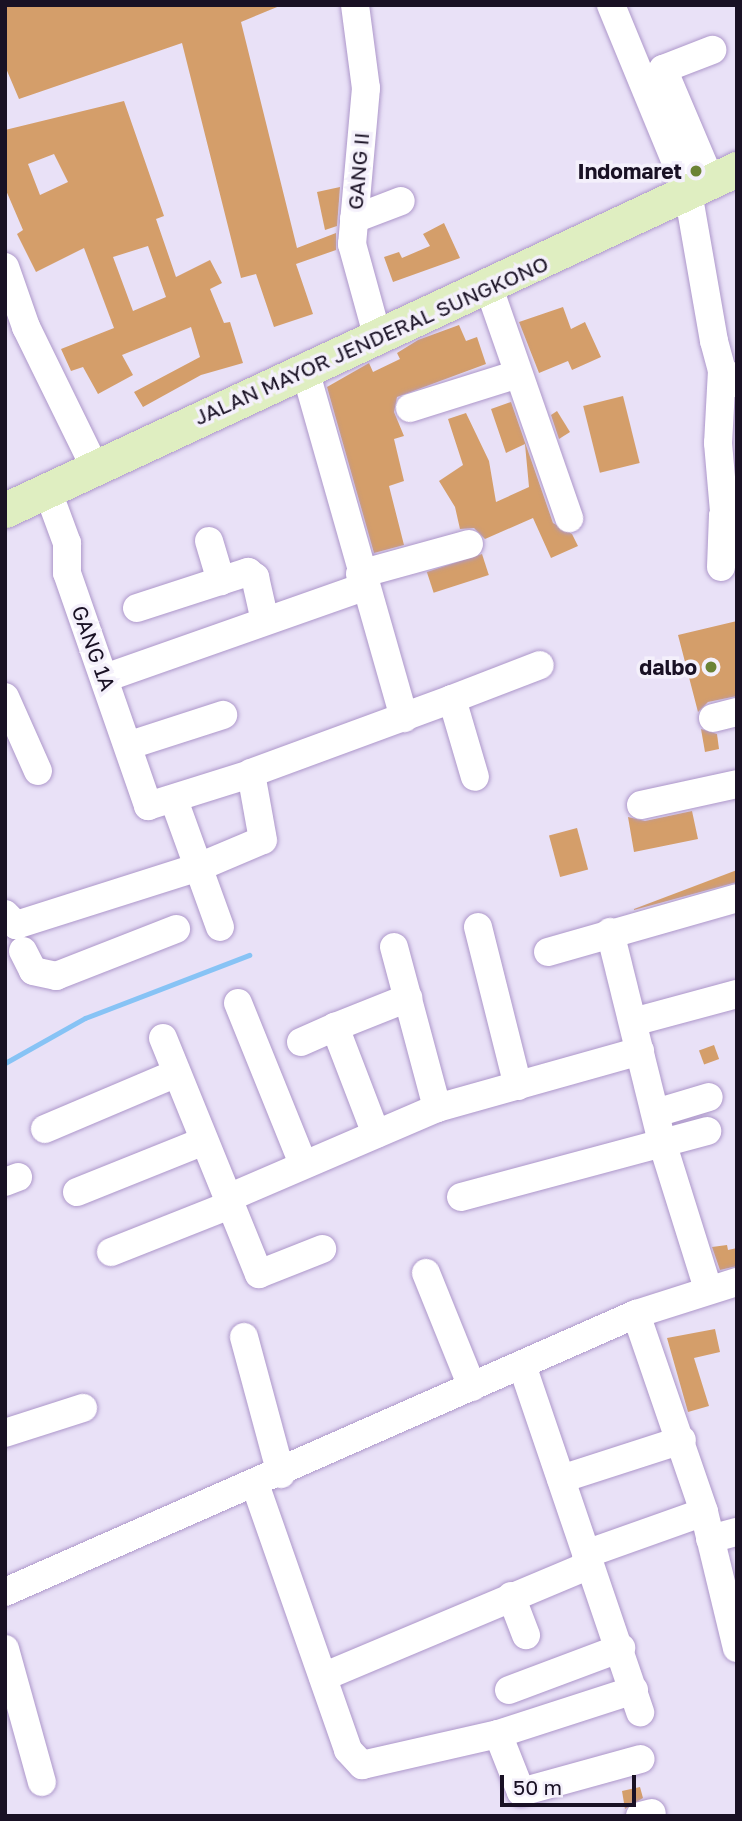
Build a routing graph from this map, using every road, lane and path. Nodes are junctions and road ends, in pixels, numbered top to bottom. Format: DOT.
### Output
graph roads {
  1 [pos="611,5"];
  2 [pos="363,10"];
  3 [pos="712,50"];
  4 [pos="712,181"];
  5 [pos="401,201"];
  6 [pos="354,219"];
  7 [pos="5,267"];
  8 [pos="488,285"];
  9 [pos="15,332"];
  10 [pos="377,335"];
  11 [pos="305,370"];
  12 [pos="518,374"];
  13 [pos="729,376"];
  14 [pos="410,408"];
  15 [pos="94,466"];
  16 [pos="47,489"];
  17 [pos="731,503"];
  18 [pos="5,510"];
  19 [pos="569,519"];
  20 [pos="209,541"];
  21 [pos="469,544"];
  22 [pos="721,567"];
  23 [pos="362,580"];
  24 [pos="221,581"];
  25 [pos="137,608"];
  26 [pos="265,621"];
  27 [pos="540,665"];
  28 [pos="105,678"];
  29 [pos="5,697"];
  30 [pos="452,699"];
  31 [pos="223,715"];
  32 [pos="404,718"];
  33 [pos="130,745"];
  34 [pos="38,771"];
  35 [pos="250,774"];
  36 [pos="475,777"];
  37 [pos="737,784"];
  38 [pos="161,803"];
  39 [pos="640,805"];
  40 [pos="200,867"];
  41 [pos="737,898"];
  42 [pos="220,927"];
  43 [pos="478,927"];
  44 [pos="176,929"];
  45 [pos="610,932"];
  46 [pos="12,937"];
  47 [pos="394,947"];
  48 [pos="548,952"];
  49 [pos="737,995"];
  50 [pos="408,998"];
  51 [pos="238,1003"];
  52 [pos="633,1022"];
  53 [pos="335,1027"];
  54 [pos="163,1038"];
  55 [pos="301,1042"];
  56 [pos="640,1051"];
  57 [pos="177,1073"];
  58 [pos="518,1086"];
  59 [pos="709,1097"];
  60 [pos="437,1108"];
  61 [pos="656,1112"];
  62 [pos="45,1129"];
  63 [pos="707,1131"];
  64 [pos="376,1134"];
  65 [pos="204,1141"];
  66 [pos="662,1142"];
  67 [pos="303,1164"];
  68 [pos="76,1192"];
  69 [pos="461,1197"];
  70 [pos="229,1202"];
  71 [pos="323,1249"];
  72 [pos="111,1252"];
  73 [pos="426,1273"];
  74 [pos="737,1282"];
  75 [pos="708,1289"];
  76 [pos="636,1314"];
  77 [pos="244,1337"];
  78 [pos="522,1365"];
  79 [pos="472,1387"];
  80 [pos="83,1408"];
  81 [pos="5,1433"];
  82 [pos="682,1440"];
  83 [pos="281,1474"];
  84 [pos="561,1479"];
  85 [pos="255,1485"];
  86 [pos="717,1528"];
  87 [pos="587,1560"];
  88 [pos="5,1592"];
  89 [pos="511,1596"];
  90 [pos="526,1634"];
  91 [pos="621,1648"];
  92 [pos="737,1648"];
  93 [pos="5,1649"];
  94 [pos="323,1677"];
  95 [pos="509,1690"];
  96 [pos="498,1734"];
  97 [pos="641,1759"];
  98 [pos="42,1782"];
  99 [pos="523,1804"];
  1 -- 4 [label="street"];
  2 -- 6 [label="street, GANG II"];
  3 -- 4 [label="street"];
  4 -- 8 [label="main road, JALAN MAYOR JENDERAL SUNGKONO"];
  4 -- 13 [label="street"];
  5 -- 6 [label="street"];
  6 -- 10 [label="street, GANG II"];
  7 -- 9 [label="street"];
  8 -- 10 [label="main road, JALAN MAYOR JENDERAL SUNGKONO"];
  8 -- 12 [label="street"];
  9 -- 15 [label="street"];
  10 -- 11 [label="main road, JALAN MAYOR JENDERAL SUNGKONO"];
  11 -- 15 [label="main road, JALAN MAYOR JENDERAL SUNGKONO"];
  11 -- 23 [label="street"];
  12 -- 14 [label="street"];
  12 -- 19 [label="street"];
  13 -- 17 [label="street"];
  15 -- 16 [label="main road, JALAN MAYOR JENDERAL SUNGKONO"];
  16 -- 18 [label="main road, JALAN MAYOR JENDERAL SUNGKONO"];
  16 -- 28 [label="street, GANG 1A"];
  17 -- 22 [label="street"];
  20 -- 24 [label="street"];
  21 -- 23 [label="street"];
  23 -- 26 [label="street"];
  23 -- 32 [label="street"];
  24 -- 25 [label="street"];
  24 -- 26 [label="street"];
  26 -- 28 [label="street"];
  27 -- 30 [label="street"];
  28 -- 33 [label="street, GANG 1A"];
  29 -- 34 [label="street"];
  30 -- 32 [label="street"];
  30 -- 36 [label="street"];
  31 -- 33 [label="street"];
  32 -- 35 [label="street"];
  33 -- 38 [label="street, GANG 1A"];
  35 -- 38 [label="street"];
  35 -- 40 [label="street"];
  37 -- 39 [label="street"];
  38 -- 40 [label="street, GANG 1A"];
  40 -- 42 [label="street, GANG 1A"];
  40 -- 46 [label="street"];
  41 -- 45 [label="street"];
  43 -- 58 [label="street"];
  44 -- 46 [label="street"];
  45 -- 48 [label="street"];
  45 -- 52 [label="street"];
  47 -- 50 [label="street"];
  49 -- 52 [label="street"];
  50 -- 53 [label="street"];
  50 -- 60 [label="street"];
  51 -- 67 [label="street"];
  52 -- 56 [label="street"];
  53 -- 55 [label="street"];
  53 -- 64 [label="street"];
  54 -- 57 [label="street"];
  56 -- 58 [label="street"];
  56 -- 61 [label="street"];
  57 -- 62 [label="street"];
  57 -- 65 [label="street"];
  58 -- 60 [label="street"];
  59 -- 61 [label="street"];
  60 -- 64 [label="street"];
  61 -- 66 [label="street"];
  63 -- 66 [label="street"];
  64 -- 67 [label="street"];
  65 -- 68 [label="street"];
  65 -- 70 [label="street"];
  66 -- 69 [label="street"];
  66 -- 75 [label="street"];
  67 -- 70 [label="street"];
  70 -- 71 [label="street"];
  70 -- 72 [label="street"];
  73 -- 79 [label="street"];
  74 -- 75 [label="street"];
  75 -- 76 [label="street"];
  76 -- 78 [label="street"];
  76 -- 82 [label="street"];
  77 -- 83 [label="street"];
  78 -- 79 [label="street"];
  78 -- 84 [label="street"];
  79 -- 83 [label="street"];
  80 -- 81 [label="street"];
  82 -- 84 [label="street"];
  82 -- 86 [label="street"];
  83 -- 85 [label="street"];
  84 -- 87 [label="street"];
  85 -- 88 [label="street"];
  85 -- 94 [label="street"];
  86 -- 87 [label="street"];
  86 -- 92 [label="street"];
  87 -- 89 [label="street"];
  87 -- 91 [label="street"];
  89 -- 90 [label="street"];
  89 -- 94 [label="street"];
  91 -- 95 [label="street"];
  91 -- 96 [label="street"];
  93 -- 98 [label="street"];
  94 -- 96 [label="street"];
  96 -- 99 [label="street"];
  97 -- 99 [label="street"];
}
